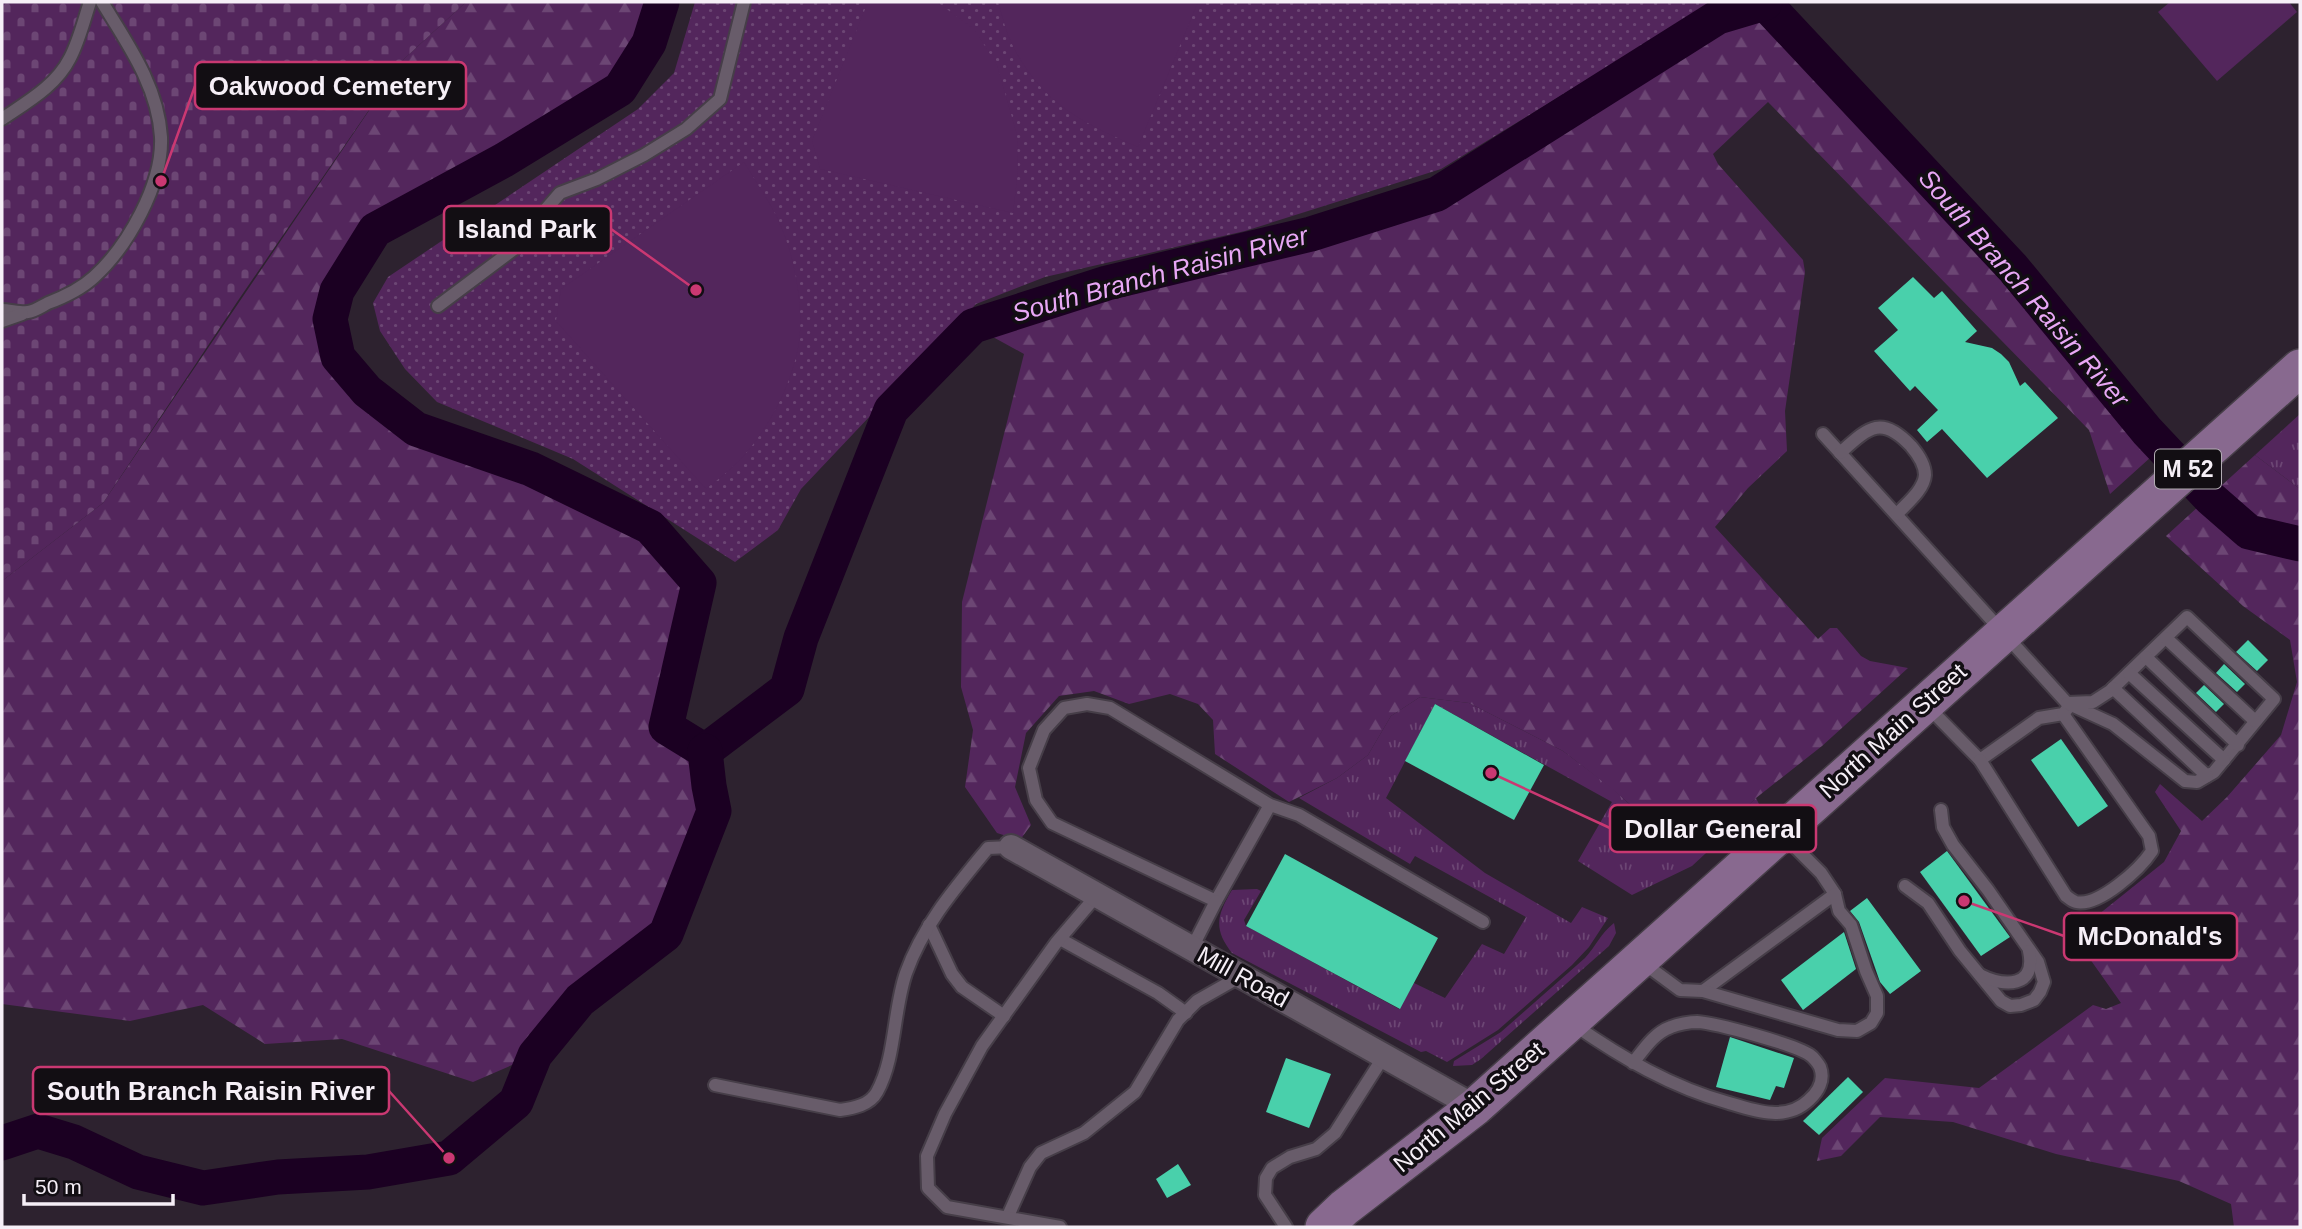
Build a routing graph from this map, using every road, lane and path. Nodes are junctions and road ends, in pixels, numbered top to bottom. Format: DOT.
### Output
graph roads {
  1 [pos="90,2"];
  2 [pos="102,2"];
  3 [pos="744,2"];
  4 [pos="2,118"];
  5 [pos="438,306"];
  6 [pos="2,310"];
  7 [pos="29,312"];
  8 [pos="2,321"];
  9 [pos="2300,368"];
  10 [pos="1823,434"];
  11 [pos="1840,453"];
  12 [pos="1897,514"];
  13 [pos="2005,632"];
  14 [pos="2166,638"];
  15 [pos="2146,657"];
  16 [pos="2129,673"];
  17 [pos="2113,688"];
  18 [pos="1925,703"];
  19 [pos="2065,708"];
  20 [pos="2255,721"];
  21 [pos="2238,745"];
  22 [pos="2224,760"];
  23 [pos="1980,761"];
  24 [pos="2207,776"];
  25 [pos="1270,805"];
  26 [pos="1941,810"];
  27 [pos="1780,833"];
  28 [pos="1011,847"];
  29 [pos="1905,886"];
  30 [pos="1835,894"];
  31 [pos="1097,895"];
  32 [pos="1216,901"];
  33 [pos="1483,922"];
  34 [pos="929,925"];
  35 [pos="1060,939"];
  36 [pos="1192,948"];
  37 [pos="2029,949"];
  38 [pos="1639,960"];
  39 [pos="1979,975"];
  40 [pos="1241,976"];
  41 [pos="1703,991"];
  42 [pos="1186,1013"];
  43 [pos="1004,1016"];
  44 [pos="1570,1021"];
  45 [pos="1384,1056"];
  46 [pos="1633,1063"];
  47 [pos="715,1085"];
  48 [pos="1475,1107"];
  49 [pos="1008,1216"];
  50 [pos="1060,1227"];
  51 [pos="1286,1227"];
  52 [pos="1324,1227"];
  1 -- 4 [label="lane"];
  2 -- 7 [label="lane"];
  3 -- 5 [label="lane"];
  6 -- 7 [label="lane"];
  7 -- 8 [label="lane"];
  9 -- 13 [label="main road, North Main Street / M 52"];
  10 -- 11 [label="lane"];
  11 -- 12 [label="lane"];
  11 -- 12 [label="lane"];
  12 -- 13 [label="lane"];
  13 -- 18 [label="main road, North Main Street / M 52"];
  13 -- 19 [label="lane"];
  14 -- 15 [label="lane"];
  14 -- 20 [label="lane"];
  14 -- 20 [label="lane"];
  15 -- 16 [label="lane"];
  15 -- 21 [label="lane"];
  16 -- 17 [label="lane"];
  16 -- 22 [label="lane"];
  17 -- 19 [label="lane"];
  17 -- 24 [label="lane"];
  18 -- 23 [label="lane"];
  18 -- 27 [label="main road, North Main Street / M 52"];
  19 -- 23 [label="lane"];
  19 -- 23 [label="lane"];
  19 -- 24 [label="lane"];
  20 -- 21 [label="lane"];
  21 -- 22 [label="lane"];
  22 -- 24 [label="lane"];
  25 -- 32 [label="lane"];
  25 -- 32 [label="lane"];
  25 -- 33 [label="lane"];
  26 -- 37 [label="lane"];
  27 -- 30 [label="lane"];
  27 -- 38 [label="main road, North Main Street / M 52"];
  28 -- 31 [label="street, Mill Road"];
  28 -- 34 [label="lane"];
  29 -- 39 [label="lane"];
  30 -- 41 [label="lane"];
  30 -- 41 [label="lane"];
  31 -- 35 [label="lane"];
  31 -- 36 [label="street, Mill Road"];
  32 -- 36 [label="lane"];
  34 -- 43 [label="lane"];
  34 -- 47 [label="lane"];
  35 -- 42 [label="lane"];
  35 -- 43 [label="lane"];
  36 -- 40 [label="street, Mill Road"];
  37 -- 39 [label="lane"];
  37 -- 39 [label="lane"];
  38 -- 41 [label="lane"];
  38 -- 44 [label="main road, North Main Street / M 52"];
  40 -- 42 [label="lane"];
  40 -- 45 [label="street, Mill Road"];
  42 -- 49 [label="lane"];
  43 -- 49 [label="lane"];
  44 -- 46 [label="lane"];
  44 -- 48 [label="main road, North Main Street / M 52"];
  45 -- 48 [label="street, Mill Road"];
  45 -- 51 [label="lane"];
  46 -- 46 [label="lane"];
  48 -- 52 [label="main road, North Main Street / M 52"];
  49 -- 50 [label="lane"];
}
